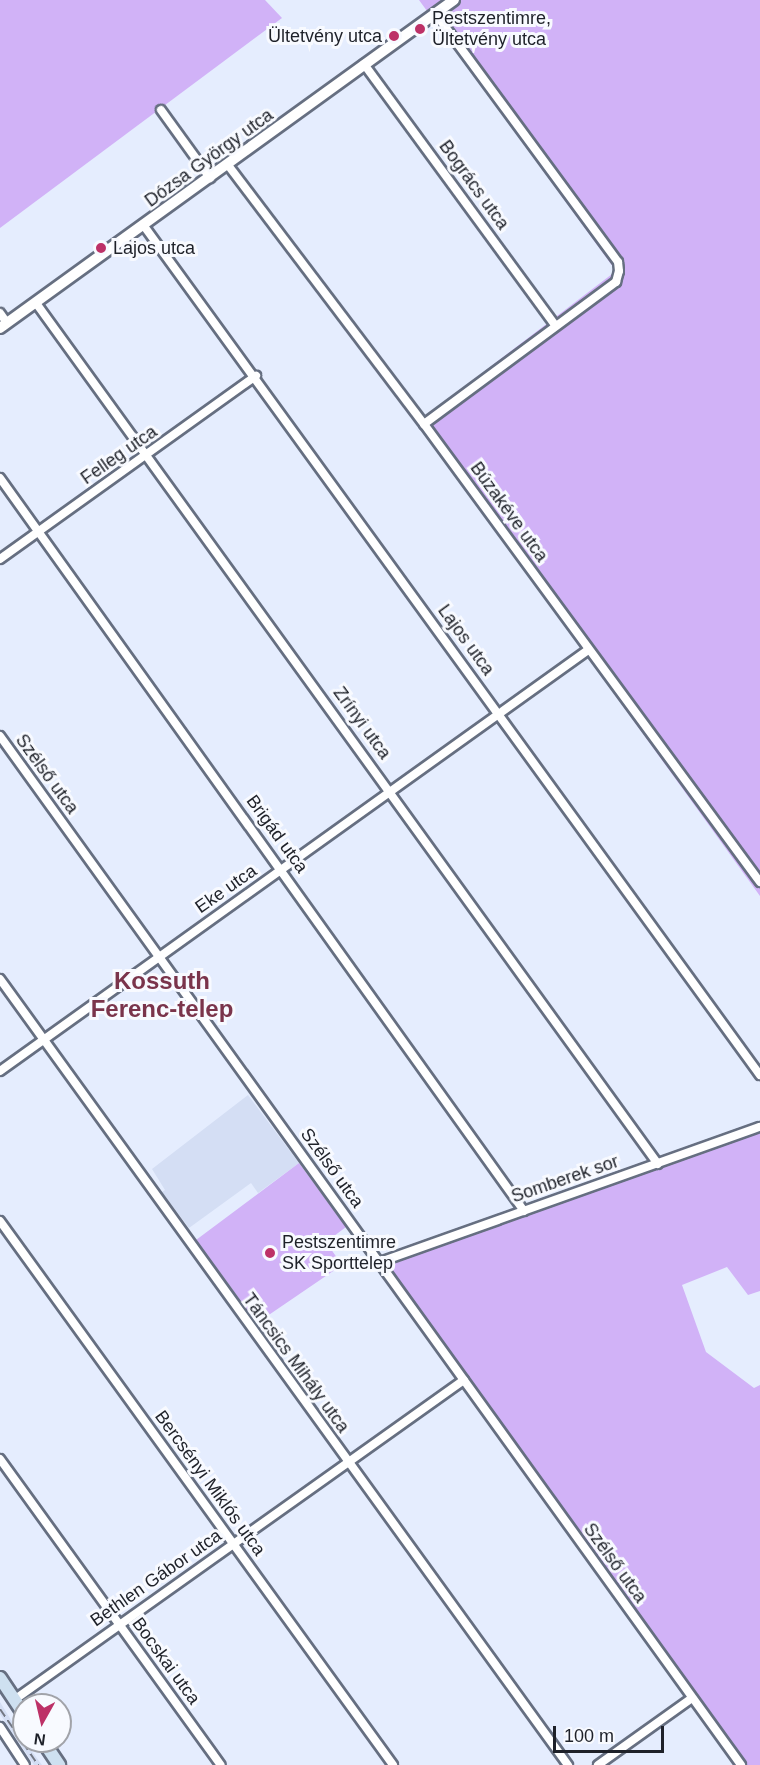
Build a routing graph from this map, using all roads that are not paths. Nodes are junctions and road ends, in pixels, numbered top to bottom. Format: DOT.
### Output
graph roads {
  1 [pos="454,0"];
  2 [pos="436,14"];
  3 [pos="364,64"];
  4 [pos="161,110"];
  5 [pos="228,165"];
  6 [pos="210,178"];
  7 [pos="144,226"];
  8 [pos="36,303"];
  9 [pos="0,313"];
  10 [pos="555,325"];
  11 [pos="4,326"];
  12 [pos="256,376"];
  13 [pos="424,423"];
  14 [pos="147,456"];
  15 [pos="0,478"];
  16 [pos="40,531"];
  17 [pos="0,559"];
  18 [pos="588,650"];
  19 [pos="500,716"];
  20 [pos="0,736"];
  21 [pos="391,792"];
  22 [pos="282,870"];
  23 [pos="760,882"];
  24 [pos="158,956"];
  25 [pos="0,979"];
  26 [pos="44,1040"];
  27 [pos="0,1071"];
  28 [pos="760,1075"];
  29 [pos="760,1127"];
  30 [pos="657,1164"];
  31 [pos="524,1211"];
  32 [pos="0,1221"];
  33 [pos="380,1262"];
  34 [pos="464,1380"];
  35 [pos="0,1459"];
  36 [pos="346,1461"];
  37 [pos="233,1544"];
  38 [pos="118,1624"];
  39 [pos="0,1678"];
  40 [pos="24,1693"];
  41 [pos="12,1697"];
  42 [pos="692,1698"];
  43 [pos="0,1727"];
  44 [pos="26,1765"];
  45 [pos="221,1765"];
  46 [pos="393,1765"];
  47 [pos="568,1765"];
  48 [pos="598,1765"];
  49 [pos="741,1765"];
  1 -- 2 [label="street, Dózsa György utca"];
  2 -- 3 [label="street, Dózsa György utca"];
  2 -- 10 [label="street"];
  3 -- 5 [label="street, Dózsa György utca"];
  3 -- 10 [label="street, Bogrács utca"];
  4 -- 6 [label="street"];
  5 -- 6 [label="street, Dózsa György utca"];
  5 -- 13 [label="street, Búzakéve utca"];
  6 -- 7 [label="street, Dózsa György utca"];
  7 -- 8 [label="street, Dózsa György utca"];
  7 -- 12 [label="street, Lajos utca"];
  8 -- 11 [label="street, Dózsa György utca"];
  8 -- 14 [label="street, Zrínyi utca"];
  9 -- 11 [label="street"];
  10 -- 13 [label="street"];
  12 -- 14 [label="street, Felleg utca"];
  12 -- 19 [label="street, Lajos utca"];
  13 -- 18 [label="street, Búzakéve utca"];
  14 -- 16 [label="street, Felleg utca"];
  14 -- 21 [label="street, Zrínyi utca"];
  15 -- 16 [label="street, Brigád utca"];
  16 -- 17 [label="street, Felleg utca"];
  16 -- 22 [label="street, Brigád utca"];
  18 -- 19 [label="street, Eke utca"];
  18 -- 23 [label="street, Búzakéve utca"];
  19 -- 21 [label="street, Eke utca"];
  19 -- 28 [label="street, Lajos utca"];
  20 -- 24 [label="street, Szélső utca"];
  21 -- 22 [label="street, Eke utca"];
  21 -- 30 [label="street, Zrínyi utca"];
  22 -- 24 [label="street, Eke utca"];
  22 -- 31 [label="street, Brigád utca"];
  24 -- 26 [label="street, Eke utca"];
  24 -- 33 [label="street, Szélső utca"];
  25 -- 26 [label="street, Táncsics Mihály utca"];
  26 -- 27 [label="street, Eke utca"];
  26 -- 36 [label="street, Táncsics Mihály utca"];
  29 -- 30 [label="street, Somberek sor"];
  30 -- 31 [label="street, Somberek sor"];
  31 -- 33 [label="street, Somberek sor"];
  32 -- 37 [label="street, Bercsényi Miklós utca"];
  33 -- 34 [label="street, Szélső utca"];
  34 -- 36 [label="street, Bethlen Gábor utca"];
  34 -- 42 [label="street, Szélső utca"];
  35 -- 38 [label="street, Bocskai utca"];
  36 -- 37 [label="street, Bethlen Gábor utca"];
  36 -- 47 [label="street, Táncsics Mihály utca"];
  37 -- 38 [label="street, Bethlen Gábor utca"];
  37 -- 46 [label="street, Bercsényi Miklós utca"];
  38 -- 40 [label="street, Bethlen Gábor utca"];
  38 -- 45 [label="street, Bocskai utca"];
  39 -- 41 [label="main road"];
  42 -- 48 [label="street"];
  42 -- 49 [label="street, Szélső utca"];
  43 -- 44 [label="street"];
}
